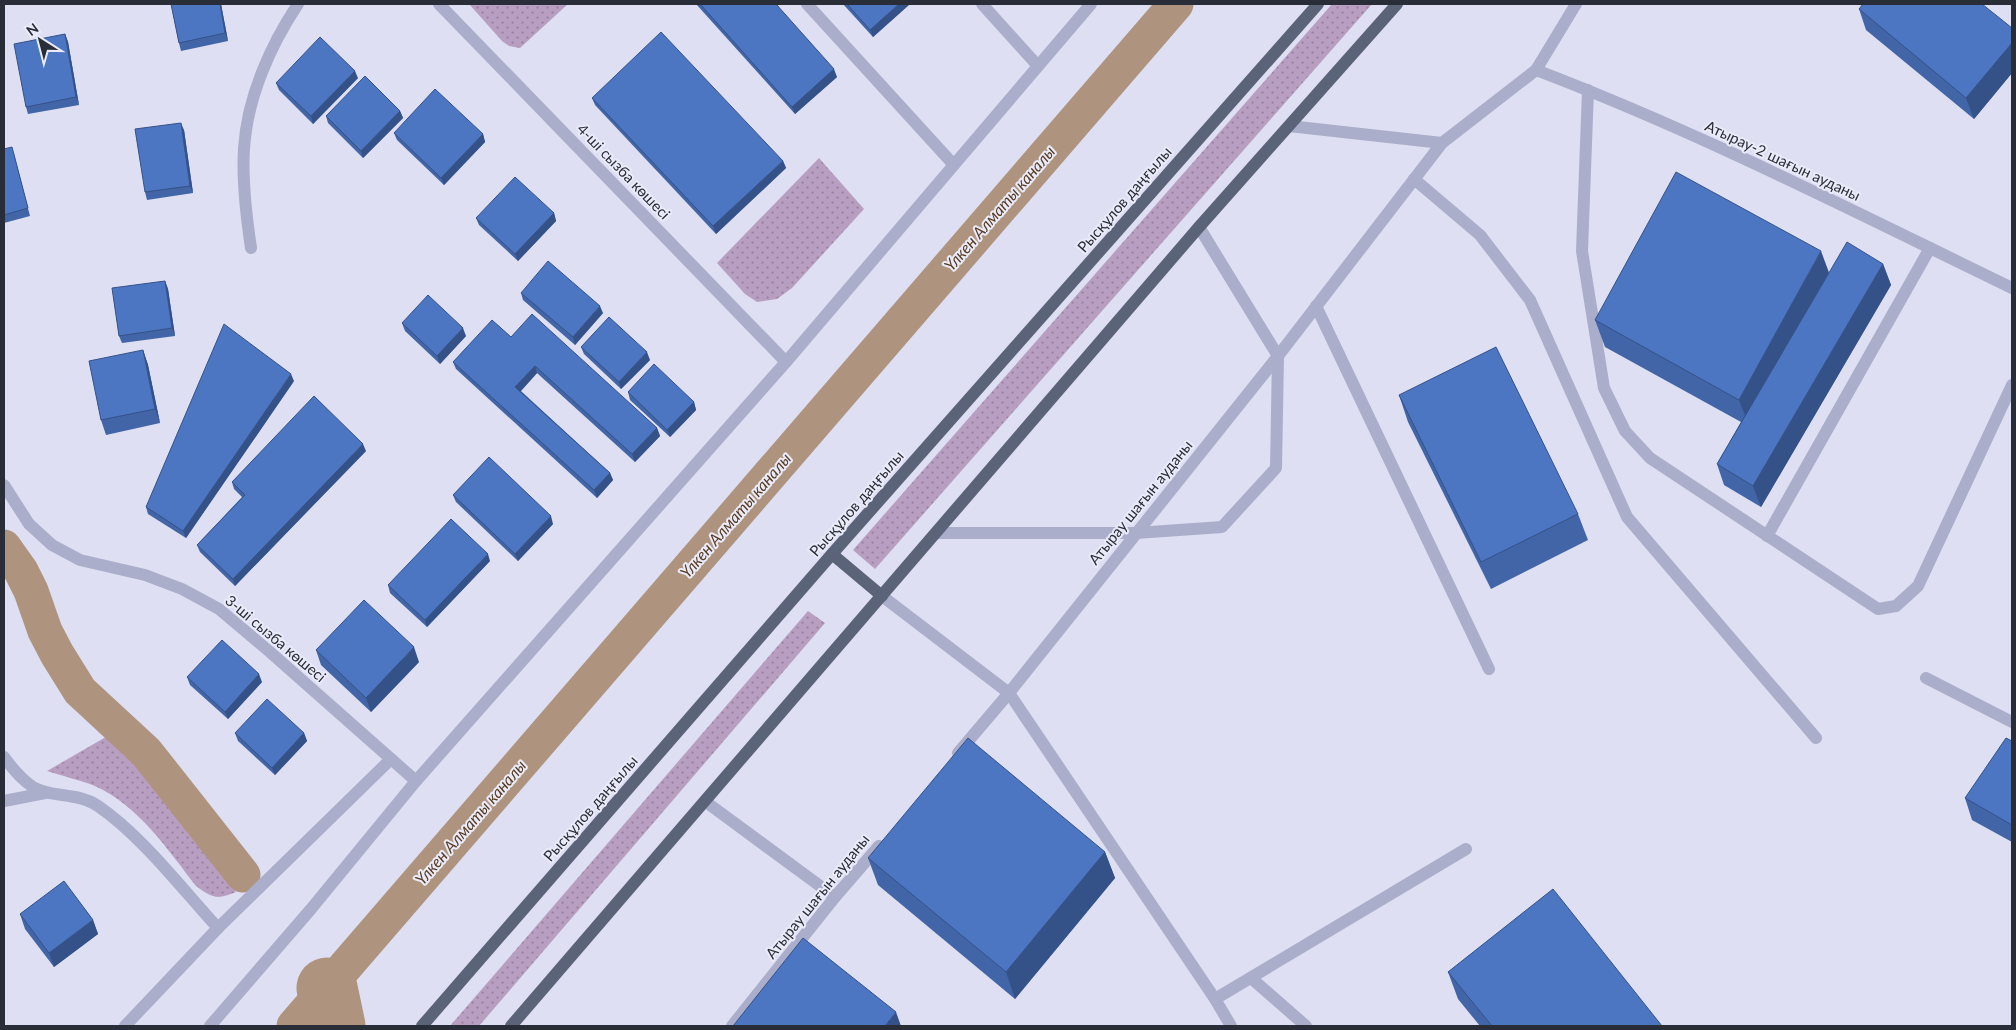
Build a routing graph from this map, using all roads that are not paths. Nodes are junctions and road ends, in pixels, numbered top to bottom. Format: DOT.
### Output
graph roads {
  1 [pos="298,4"];
  2 [pos="439,4"];
  3 [pos="807,4"];
  4 [pos="982,4"];
  5 [pos="1091,4"];
  6 [pos="1318,4"];
  7 [pos="1397,4"];
  8 [pos="1576,4"];
  9 [pos="1038,66"];
  10 [pos="1536,70"];
  11 [pos="1588,90"];
  12 [pos="1289,126"];
  13 [pos="1442,143"];
  14 [pos="953,164"];
  15 [pos="1414,179"];
  16 [pos="1199,228"];
  17 [pos="251,248"];
  18 [pos="1930,248"];
  19 [pos="2012,288"];
  20 [pos="1316,306"];
  21 [pos="1278,356"];
  22 [pos="786,362"];
  23 [pos="2012,385"];
  24 [pos="4,485"];
  25 [pos="1136,532"];
  26 [pos="937,533"];
  27 [pos="1767,536"];
  28 [pos="832,554"];
  29 [pos="882,596"];
  30 [pos="1489,669"];
  31 [pos="1926,678"];
  32 [pos="1009,693"];
  33 [pos="2012,722"];
  34 [pos="1816,738"];
  35 [pos="4,757"];
  36 [pos="391,760"];
  37 [pos="951,761"];
  38 [pos="416,781"];
  39 [pos="50,792"];
  40 [pos="4,801"];
  41 [pos="706,802"];
  42 [pos="887,837"];
  43 [pos="1466,849"];
  44 [pos="835,897"];
  45 [pos="218,928"];
  46 [pos="1251,978"];
  47 [pos="1215,999"];
  48 [pos="125,1026"];
  49 [pos="210,1026"];
  50 [pos="422,1026"];
  51 [pos="511,1026"];
  52 [pos="732,1026"];
  53 [pos="1231,1026"];
  54 [pos="1306,1026"];
  1 -- 17 [label="street"];
  2 -- 22 [label="street, 4-ші сызба көшесі"];
  3 -- 14 [label="street"];
  4 -- 9 [label="street"];
  5 -- 9 [label="street"];
  6 -- 28 [label="main road, Рысқұлов даңғылы"];
  7 -- 12 [label="main road"];
  8 -- 10 [label="street, Атырау шағын ауданы"];
  9 -- 14 [label="street"];
  10 -- 11 [label="street, Атырау-2 шағын ауданы"];
  10 -- 13 [label="street, Атырау шағын ауданы"];
  11 -- 18 [label="street, Атырау-2 шағын ауданы"];
  11 -- 27 [label="street"];
  12 -- 13 [label="street"];
  12 -- 16 [label="main road"];
  13 -- 15 [label="street, Атырау шағын ауданы"];
  14 -- 22 [label="street"];
  15 -- 20 [label="street, Атырау шағын ауданы"];
  15 -- 34 [label="street"];
  16 -- 21 [label="street"];
  16 -- 26 [label="main road"];
  18 -- 19 [label="street, Атырау-2 шағын ауданы"];
  18 -- 27 [label="street"];
  20 -- 21 [label="street, Атырау шағын ауданы"];
  20 -- 30 [label="street"];
  21 -- 25 [label="street, Атырау шағын ауданы"];
  21 -- 25 [label="street"];
  22 -- 38 [label="street"];
  23 -- 27 [label="street"];
  24 -- 36 [label="street, 3-ші сызба көшесі"];
  25 -- 26 [label="street"];
  25 -- 32 [label="street, Атырау шағын ауданы"];
  26 -- 29 [label="main road"];
  28 -- 29 [label="main road"];
  28 -- 50 [label="main road, Рысқұлов даңғылы"];
  29 -- 32 [label="street"];
  29 -- 41 [label="main road"];
  31 -- 33 [label="street"];
  32 -- 37 [label="street, Атырау шағын ауданы"];
  32 -- 47 [label="street"];
  35 -- 39 [label="street"];
  36 -- 38 [label="street, 3-ші сызба көшесі"];
  36 -- 45 [label="street"];
  38 -- 49 [label="street"];
  39 -- 40 [label="street"];
  39 -- 45 [label="street"];
  41 -- 44 [label="street"];
  41 -- 51 [label="main road"];
  42 -- 44 [label="street, Атырау шағын ауданы"];
  43 -- 46 [label="street"];
  44 -- 52 [label="street, Атырау шағын ауданы"];
  45 -- 48 [label="street"];
  46 -- 47 [label="street"];
  46 -- 54 [label="street"];
  47 -- 53 [label="street"];
}
